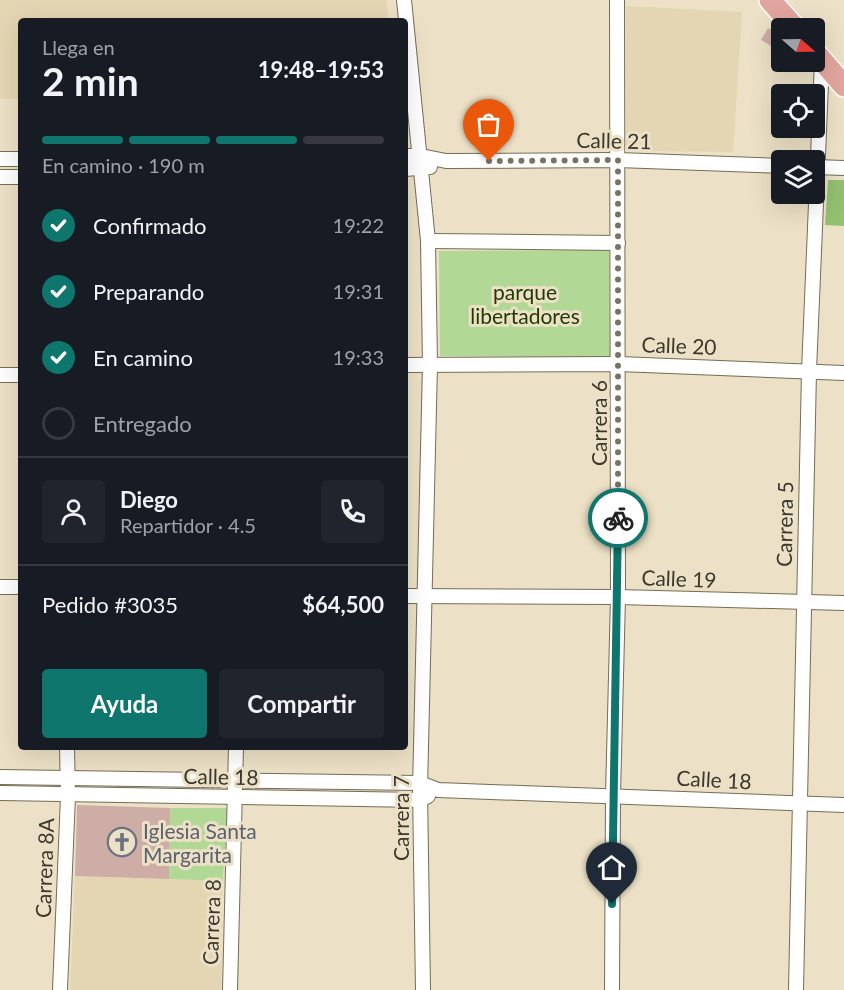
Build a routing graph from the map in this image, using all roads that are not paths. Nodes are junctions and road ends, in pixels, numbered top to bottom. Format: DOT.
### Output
graph roads {
  1 [pos="404,0"];
  2 [pos="617,0"];
  3 [pos="771,0"];
  4 [pos="406,18"];
  5 [pos="786,18"];
  6 [pos="408,38"];
  7 [pos="825,64"];
  8 [pos="818,72"];
  9 [pos="844,86"];
  10 [pos="815,150"];
  11 [pos="408,157"];
  12 [pos="0,159"];
  13 [pos="18,159"];
  14 [pos="618,160"];
  15 [pos="421,162"];
  16 [pos="771,166"];
  17 [pos="825,167"];
  18 [pos="408,168"];
  19 [pos="844,168"];
  20 [pos="0,177"];
  21 [pos="18,177"];
  22 [pos="814,204"];
  23 [pos="428,242"];
  24 [pos="618,243"];
  25 [pos="430,364"];
  26 [pos="619,364"];
  27 [pos="408,365"];
  28 [pos="809,371"];
  29 [pos="844,373"];
  30 [pos="0,375"];
  31 [pos="18,375"];
  32 [pos="0,587"];
  33 [pos="18,587"];
  34 [pos="408,596"];
  35 [pos="423,596"];
  36 [pos="618,597"];
  37 [pos="803,603"];
  38 [pos="844,603"];
  39 [pos="67,750"];
  40 [pos="236,750"];
  41 [pos="0,777"];
  42 [pos="68,778"];
  43 [pos="154,780"];
  44 [pos="236,781"];
  45 [pos="331,782"];
  46 [pos="420,783"];
  47 [pos="438,790"];
  48 [pos="0,793"];
  49 [pos="68,795"];
  50 [pos="613,795"];
  51 [pos="154,796"];
  52 [pos="235,798"];
  53 [pos="331,799"];
  54 [pos="420,800"];
  55 [pos="799,805"];
  56 [pos="844,805"];
  57 [pos="60,990"];
  58 [pos="230,990"];
  59 [pos="423,990"];
  60 [pos="612,990"];
  61 [pos="796,990"];
  1 -- 4 [label="street, Carrera 7"];
  2 -- 14 [label="street, Carrera 6"];
  3 -- 5 [label="main road"];
  6 -- 15 [label="street, Carrera 7"];
  7 -- 9 [label="main road"];
  8 -- 10 [label="street, Carrera 5"];
  11 -- 15 [label="street, Calle 21"];
  12 -- 13 [label="street"];
  14 -- 15 [label="street, Calle 21"];
  14 -- 16 [label="street, Calle 21"];
  14 -- 24 [label="street, Carrera 6"];
  15 -- 18 [label="street, Calle 21"];
  15 -- 23 [label="street, Carrera 7"];
  17 -- 19 [label="street"];
  20 -- 21 [label="street"];
  22 -- 28 [label="street, Carrera 5"];
  23 -- 24 [label="street"];
  23 -- 25 [label="street, Carrera 7"];
  24 -- 26 [label="street, Carrera 6"];
  25 -- 26 [label="street, Calle 20"];
  25 -- 27 [label="street, Calle 20"];
  25 -- 35 [label="street, Carrera 7"];
  26 -- 28 [label="street, Calle 20"];
  26 -- 36 [label="street, Carrera 6"];
  28 -- 29 [label="street, Calle 20"];
  28 -- 37 [label="street, Carrera 5"];
  30 -- 31 [label="street"];
  32 -- 33 [label="street"];
  34 -- 35 [label="street, Calle 19"];
  35 -- 36 [label="street, Calle 19"];
  35 -- 46 [label="street, Carrera 7"];
  36 -- 37 [label="street, Calle 19"];
  36 -- 50 [label="street, Carrera 6"];
  37 -- 38 [label="street, Calle 19"];
  37 -- 55 [label="street, Carrera 5"];
  39 -- 42 [label="street, Carrera 8A"];
  40 -- 44 [label="street, Carrera 8"];
  41 -- 42 [label="street, Calle 18"];
  42 -- 43 [label="street, Calle 18"];
  42 -- 49 [label="street, Carrera 8A"];
  43 -- 44 [label="street, Calle 18"];
  43 -- 51 [label="street"];
  44 -- 45 [label="street, Calle 18"];
  44 -- 52 [label="street, Carrera 8"];
  45 -- 46 [label="street, Calle 18"];
  45 -- 53 [label="street"];
  46 -- 47 [label="street, Calle 18"];
  46 -- 54 [label="street, Carrera 7"];
  47 -- 50 [label="street, Calle 18"];
  47 -- 54 [label="street, Calle 18"];
  48 -- 49 [label="street, Calle 18"];
  49 -- 51 [label="street, Calle 18"];
  49 -- 57 [label="street, Carrera 8A"];
  50 -- 55 [label="street, Calle 18"];
  50 -- 60 [label="street, Carrera 6"];
  51 -- 52 [label="street, Calle 18"];
  52 -- 53 [label="street, Calle 18"];
  52 -- 58 [label="street, Carrera 8"];
  53 -- 54 [label="street, Calle 18"];
  54 -- 59 [label="street, Carrera 7"];
  55 -- 56 [label="street, Calle 18"];
  55 -- 61 [label="street, Carrera 5"];
}
